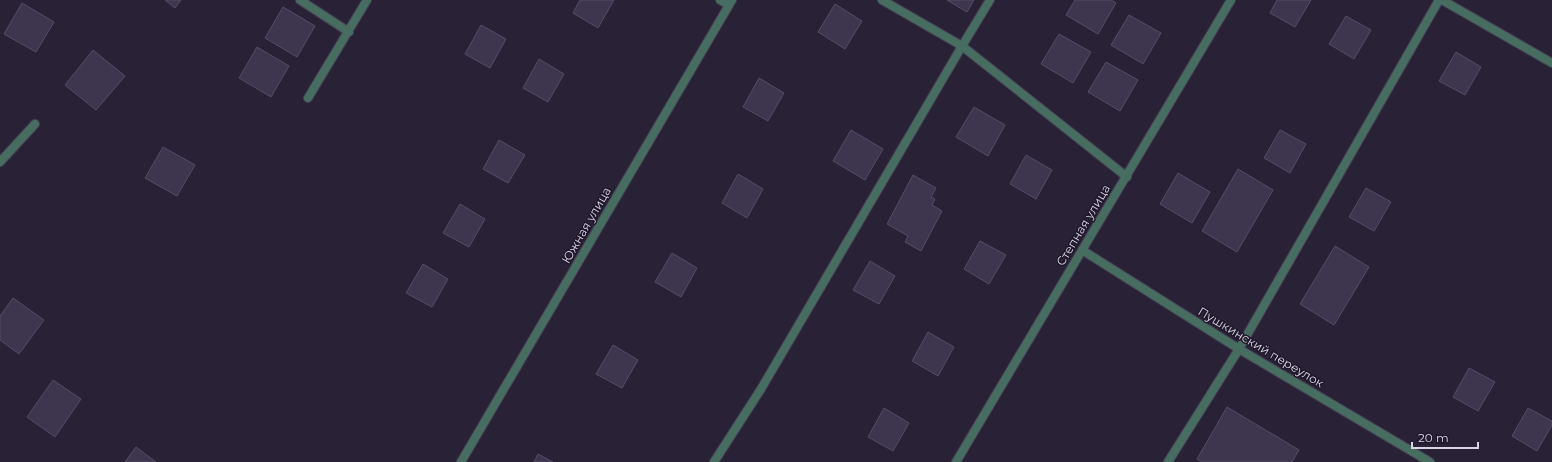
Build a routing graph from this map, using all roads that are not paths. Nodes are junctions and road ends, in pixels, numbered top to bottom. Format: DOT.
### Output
graph roads {
  1 [pos="300,0"];
  2 [pos="367,0"];
  3 [pos="720,0"];
  4 [pos="882,0"];
  5 [pos="990,0"];
  6 [pos="1231,0"];
  7 [pos="1441,0"];
  8 [pos="730,3"];
  9 [pos="349,32"];
  10 [pos="962,46"];
  11 [pos="1552,64"];
  12 [pos="308,98"];
  13 [pos="35,124"];
  14 [pos="0,162"];
  15 [pos="1127,177"];
  16 [pos="1082,250"];
  17 [pos="1239,349"];
  18 [pos="461,462"];
  19 [pos="714,462"];
  20 [pos="956,462"];
  21 [pos="1168,462"];
  22 [pos="1430,462"];
  1 -- 9 [label="street"];
  2 -- 9 [label="street"];
  3 -- 8 [label="street"];
  4 -- 10 [label="street"];
  5 -- 10 [label="street"];
  6 -- 15 [label="street, Степная улица"];
  7 -- 11 [label="street"];
  7 -- 17 [label="street"];
  8 -- 18 [label="street, Южная улица"];
  9 -- 12 [label="street"];
  10 -- 15 [label="street"];
  10 -- 19 [label="street"];
  13 -- 14 [label="street"];
  15 -- 16 [label="street, Степная улица"];
  16 -- 17 [label="street, Пушкинский переулок"];
  16 -- 20 [label="street, Степная улица"];
  17 -- 21 [label="street"];
  17 -- 22 [label="street, Пушкинский переулок"];
}
